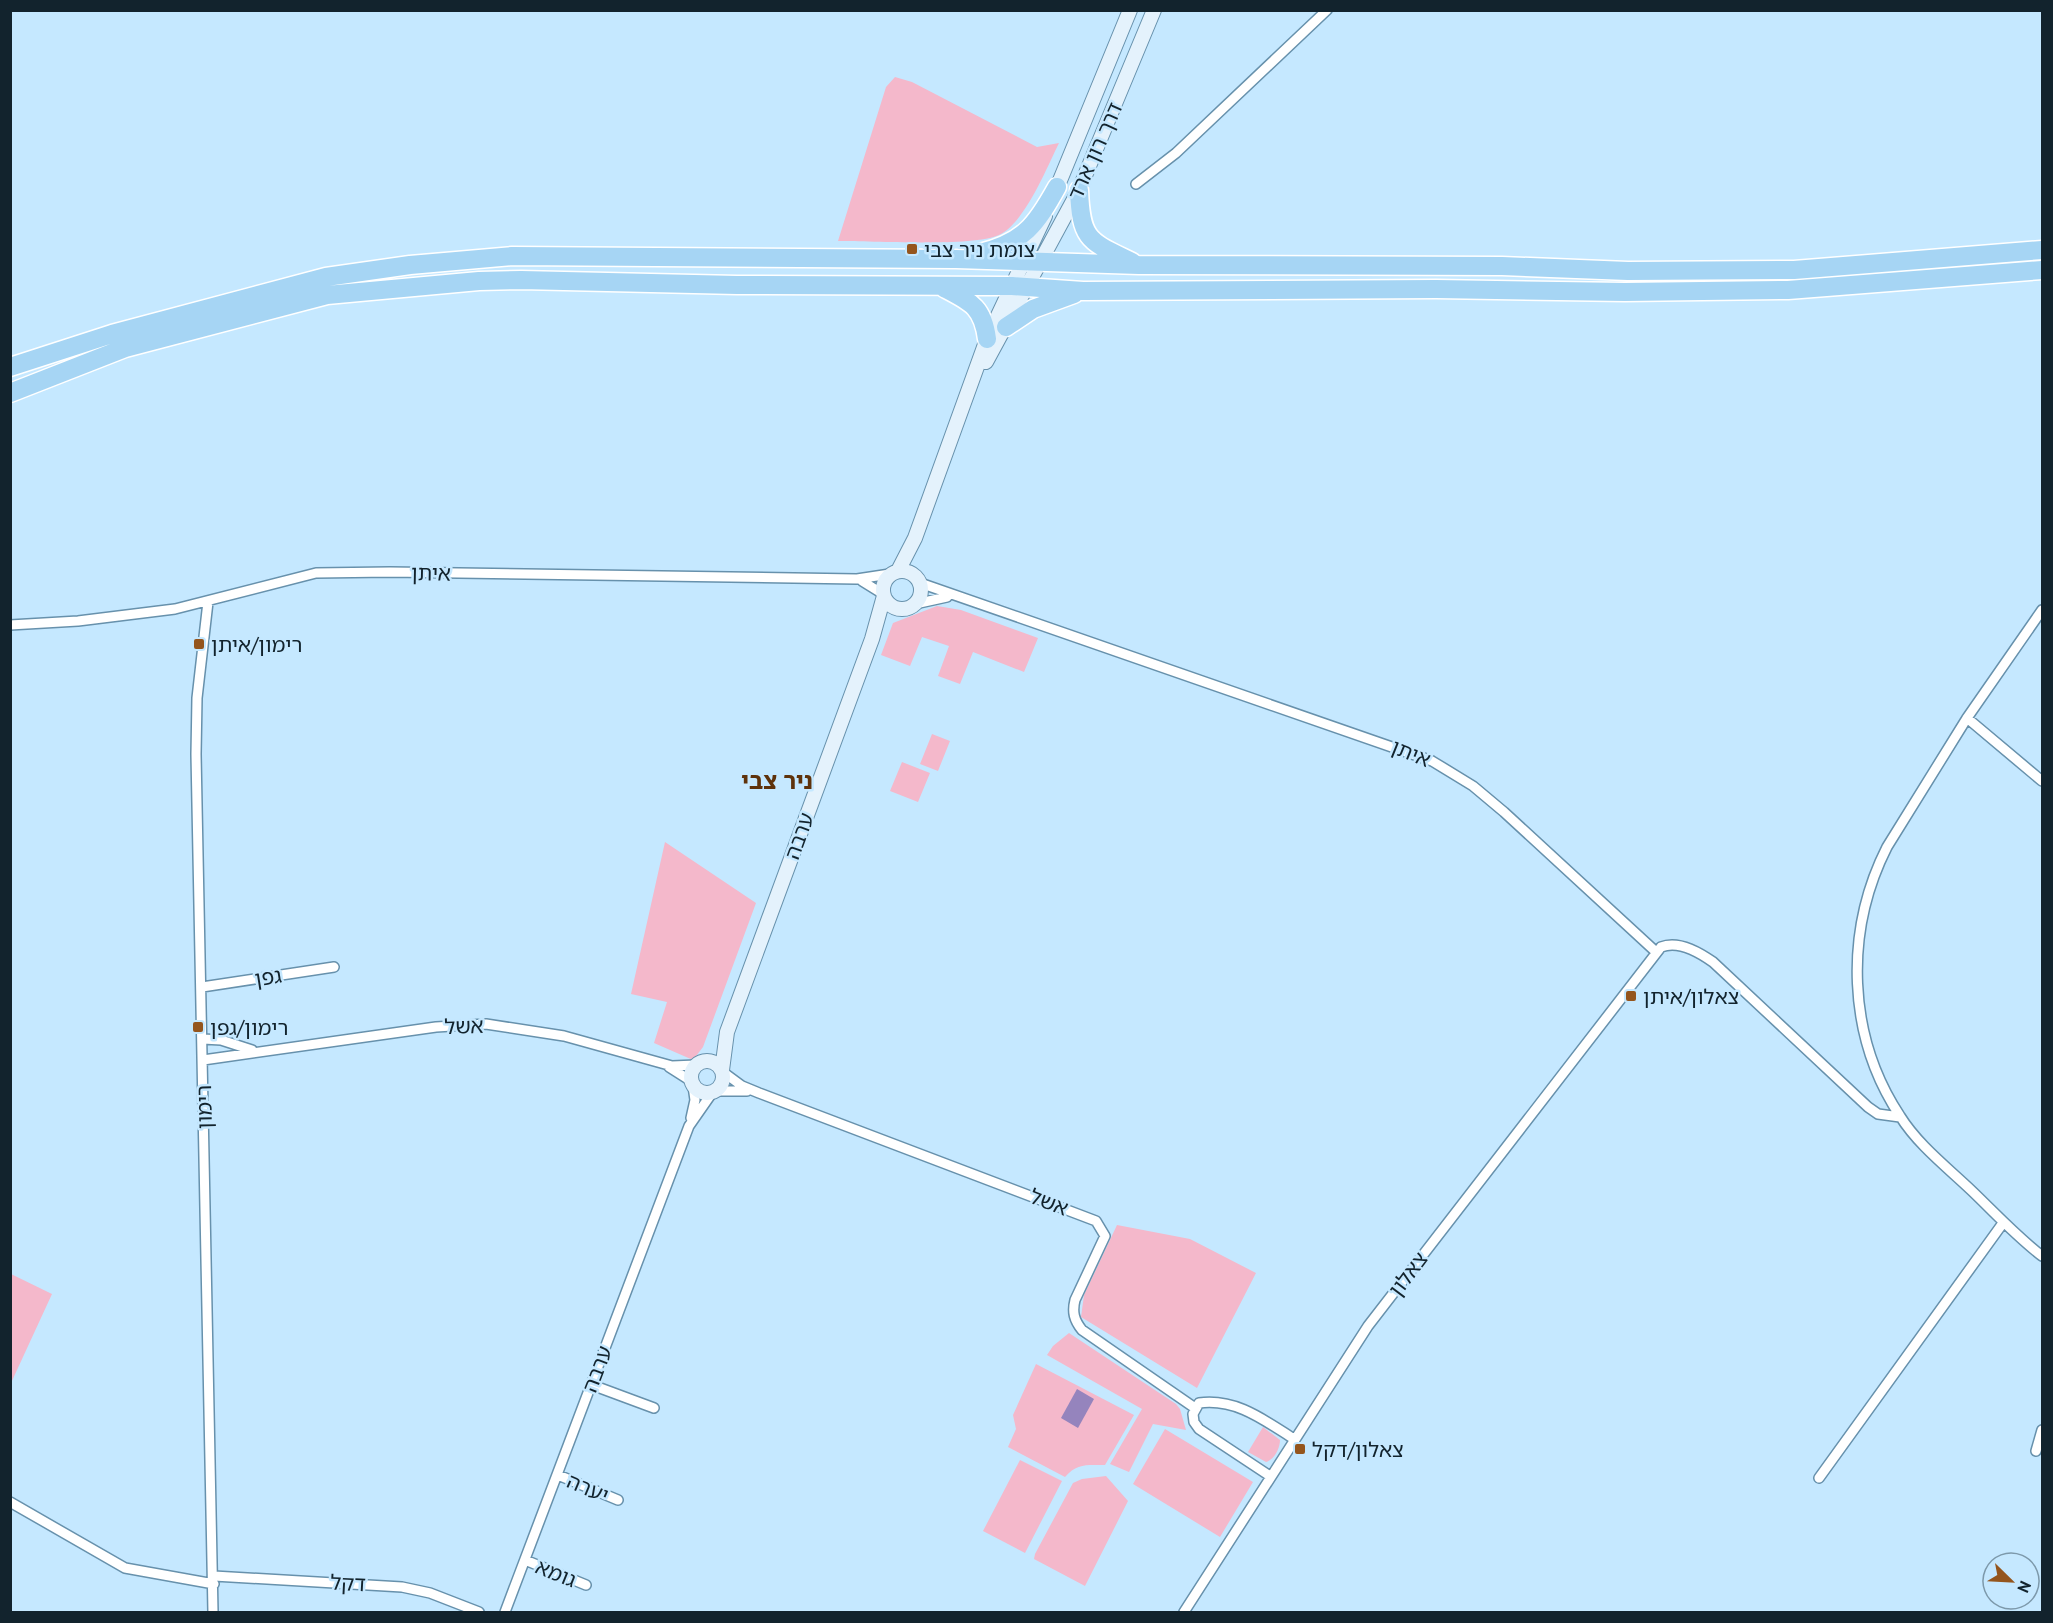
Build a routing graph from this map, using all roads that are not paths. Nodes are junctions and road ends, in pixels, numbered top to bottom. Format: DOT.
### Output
graph roads {
  1 [pos="1130,10"];
  2 [pos="1154,10"];
  3 [pos="1327,10"];
  4 [pos="1136,184"];
  5 [pos="1057,187"];
  6 [pos="1079,190"];
  7 [pos="2043,250"];
  8 [pos="956,259"];
  9 [pos="1034,260"];
  10 [pos="1139,265"];
  11 [pos="2043,270"];
  12 [pos="940,285"];
  13 [pos="1020,287"];
  14 [pos="1083,291"];
  15 [pos="1006,327"];
  16 [pos="987,339"];
  17 [pos="10,367"];
  18 [pos="10,393"];
  19 [pos="966,401"];
  20 [pos="915,538"];
  21 [pos="894,572"];
  22 [pos="857,579"];
  23 [pos="919,581"];
  24 [pos="884,595"];
  25 [pos="956,597"];
  26 [pos="208,602"];
  27 [pos="909,606"];
  28 [pos="2043,610"];
  29 [pos="10,625"];
  30 [pos="872,639"];
  31 [pos="1967,718"];
  32 [pos="2043,781"];
  33 [pos="1655,951"];
  34 [pos="334,967"];
  35 [pos="202,987"];
  36 [pos="727,1032"];
  37 [pos="203,1039"];
  38 [pos="261,1050"];
  39 [pos="203,1060"];
  40 [pos="700,1063"];
  41 [pos="664,1065"];
  42 [pos="722,1071"];
  43 [pos="692,1084"];
  44 [pos="714,1092"];
  45 [pos="759,1093"];
  46 [pos="1900,1118"];
  47 [pos="689,1126"];
  48 [pos="2003,1223"];
  49 [pos="2043,1256"];
  50 [pos="592,1385"];
  51 [pos="654,1408"];
  52 [pos="1195,1408"];
  53 [pos="2043,1430"];
  54 [pos="1294,1439"];
  55 [pos="2036,1451"];
  56 [pos="558,1475"];
  57 [pos="1270,1476"];
  58 [pos="1819,1478"];
  59 [pos="618,1500"];
  60 [pos="10,1502"];
  61 [pos="525,1560"];
  62 [pos="214,1580"];
  63 [pos="586,1585"];
  64 [pos="213,1612"];
  65 [pos="479,1612"];
  66 [pos="506,1612"];
  67 [pos="1184,1612"];
  1 -- 5 [label="street, דרך רון ארד"];
  2 -- 6 [label="street, דרך רון ארד"];
  3 -- 4 [label="street"];
  5 -- 8 [label="highway"];
  5 -- 9 [label="street, דרך רון ארד"];
  6 -- 9 [label="street, דרך רון ארד"];
  6 -- 10 [label="highway"];
  7 -- 10 [label="highway"];
  8 -- 9 [label="highway"];
  8 -- 17 [label="highway"];
  9 -- 10 [label="highway"];
  9 -- 13 [label="street, דרך רון ארד"];
  11 -- 14 [label="highway"];
  12 -- 13 [label="highway"];
  12 -- 16 [label="highway"];
  12 -- 18 [label="highway"];
  13 -- 14 [label="highway"];
  13 -- 15 [label="street"];
  13 -- 16 [label="street"];
  14 -- 15 [label="highway"];
  15 -- 19 [label="street"];
  16 -- 19 [label="street"];
  19 -- 20 [label="street"];
  20 -- 21 [label="street"];
  20 -- 23 [label="street"];
  21 -- 22 [label="street, איתן"];
  21 -- 23 [label="street"];
  21 -- 24 [label="street"];
  22 -- 24 [label="street, איתן"];
  22 -- 26 [label="street, איתן"];
  23 -- 25 [label="street, איתן"];
  23 -- 27 [label="street"];
  24 -- 27 [label="street"];
  24 -- 30 [label="street, ערבה"];
  25 -- 27 [label="street, איתן"];
  25 -- 33 [label="street, איתן"];
  26 -- 29 [label="street, איתן"];
  26 -- 35 [label="street, רימון"];
  27 -- 30 [label="street, ערבה"];
  28 -- 31 [label="street"];
  30 -- 36 [label="street, ערבה"];
  31 -- 32 [label="street"];
  31 -- 46 [label="street"];
  33 -- 46 [label="street"];
  33 -- 54 [label="street, צאלון"];
  34 -- 35 [label="street, גפן"];
  35 -- 37 [label="street, רימון"];
  36 -- 40 [label="street, ערבה"];
  36 -- 42 [label="street, ערבה"];
  37 -- 38 [label="street, אשל"];
  37 -- 39 [label="street, רימון"];
  38 -- 39 [label="street, אשל"];
  38 -- 41 [label="street, אשל"];
  39 -- 62 [label="street, רימון"];
  40 -- 41 [label="street, אשל"];
  40 -- 42 [label="street"];
  40 -- 43 [label="street"];
  41 -- 43 [label="street, אשל"];
  42 -- 44 [label="street"];
  42 -- 45 [label="street, אשל"];
  43 -- 44 [label="street"];
  43 -- 47 [label="street, ערבה"];
  44 -- 45 [label="street, אשל"];
  44 -- 47 [label="street, ערבה"];
  45 -- 52 [label="street, אשל"];
  46 -- 48 [label="street"];
  47 -- 50 [label="street, ערבה"];
  48 -- 49 [label="street"];
  48 -- 58 [label="street"];
  50 -- 51 [label="street"];
  50 -- 56 [label="street, ערבה"];
  52 -- 54 [label="street"];
  52 -- 57 [label="street"];
  53 -- 55 [label="street"];
  54 -- 57 [label="street, צאלון"];
  56 -- 59 [label="street, יערה"];
  56 -- 61 [label="street, ערבה"];
  57 -- 67 [label="street, צאלון"];
  60 -- 62 [label="street, דקל"];
  61 -- 63 [label="street, גומא"];
  61 -- 66 [label="street, ערבה"];
  62 -- 64 [label="street, רימון"];
  62 -- 65 [label="street, דקל"];
}
